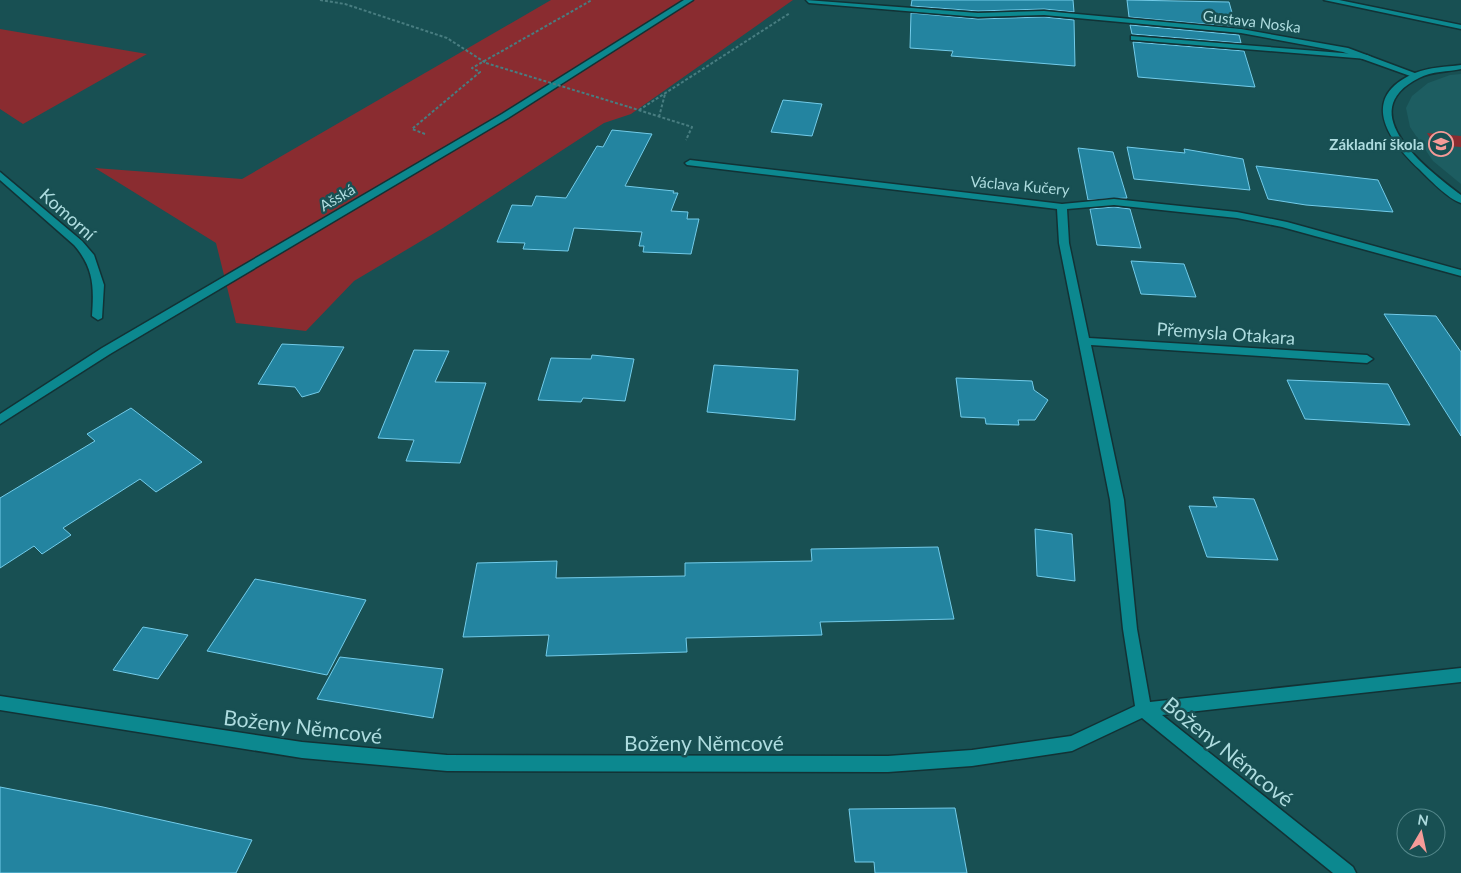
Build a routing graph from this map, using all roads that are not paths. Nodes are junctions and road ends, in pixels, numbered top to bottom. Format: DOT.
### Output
graph roads {
  1 [pos="689,0"];
  2 [pos="1328,0"];
  3 [pos="809,1"];
  4 [pos="1461,27"];
  5 [pos="1134,38"];
  6 [pos="1367,57"];
  7 [pos="1461,67"];
  8 [pos="1416,76"];
  9 [pos="690,163"];
  10 [pos="0,176"];
  11 [pos="1461,200"];
  12 [pos="1062,207"];
  13 [pos="1461,273"];
  14 [pos="98,316"];
  15 [pos="1083,341"];
  16 [pos="1367,359"];
  17 [pos="0,420"];
  18 [pos="1461,676"];
  19 [pos="0,703"];
  20 [pos="1144,710"];
  21 [pos="1347,873"];
  1 -- 17 [label="street, Ašská"];
  2 -- 4 [label="street"];
  3 -- 6 [label="street, Gustava Noska"];
  5 -- 6 [label="street"];
  6 -- 8 [label="street, Gustava Noska"];
  7 -- 8 [label="street"];
  8 -- 11 [label="street"];
  9 -- 12 [label="street, Václava Kučery"];
  10 -- 14 [label="street, Komorní"];
  12 -- 13 [label="street, Václava Kučery"];
  12 -- 15 [label="street"];
  15 -- 16 [label="street, Přemysla Otakara"];
  15 -- 20 [label="street"];
  18 -- 20 [label="street"];
  19 -- 20 [label="street, Boženy Němcové"];
  20 -- 21 [label="street, Boženy Němcové"];
}
